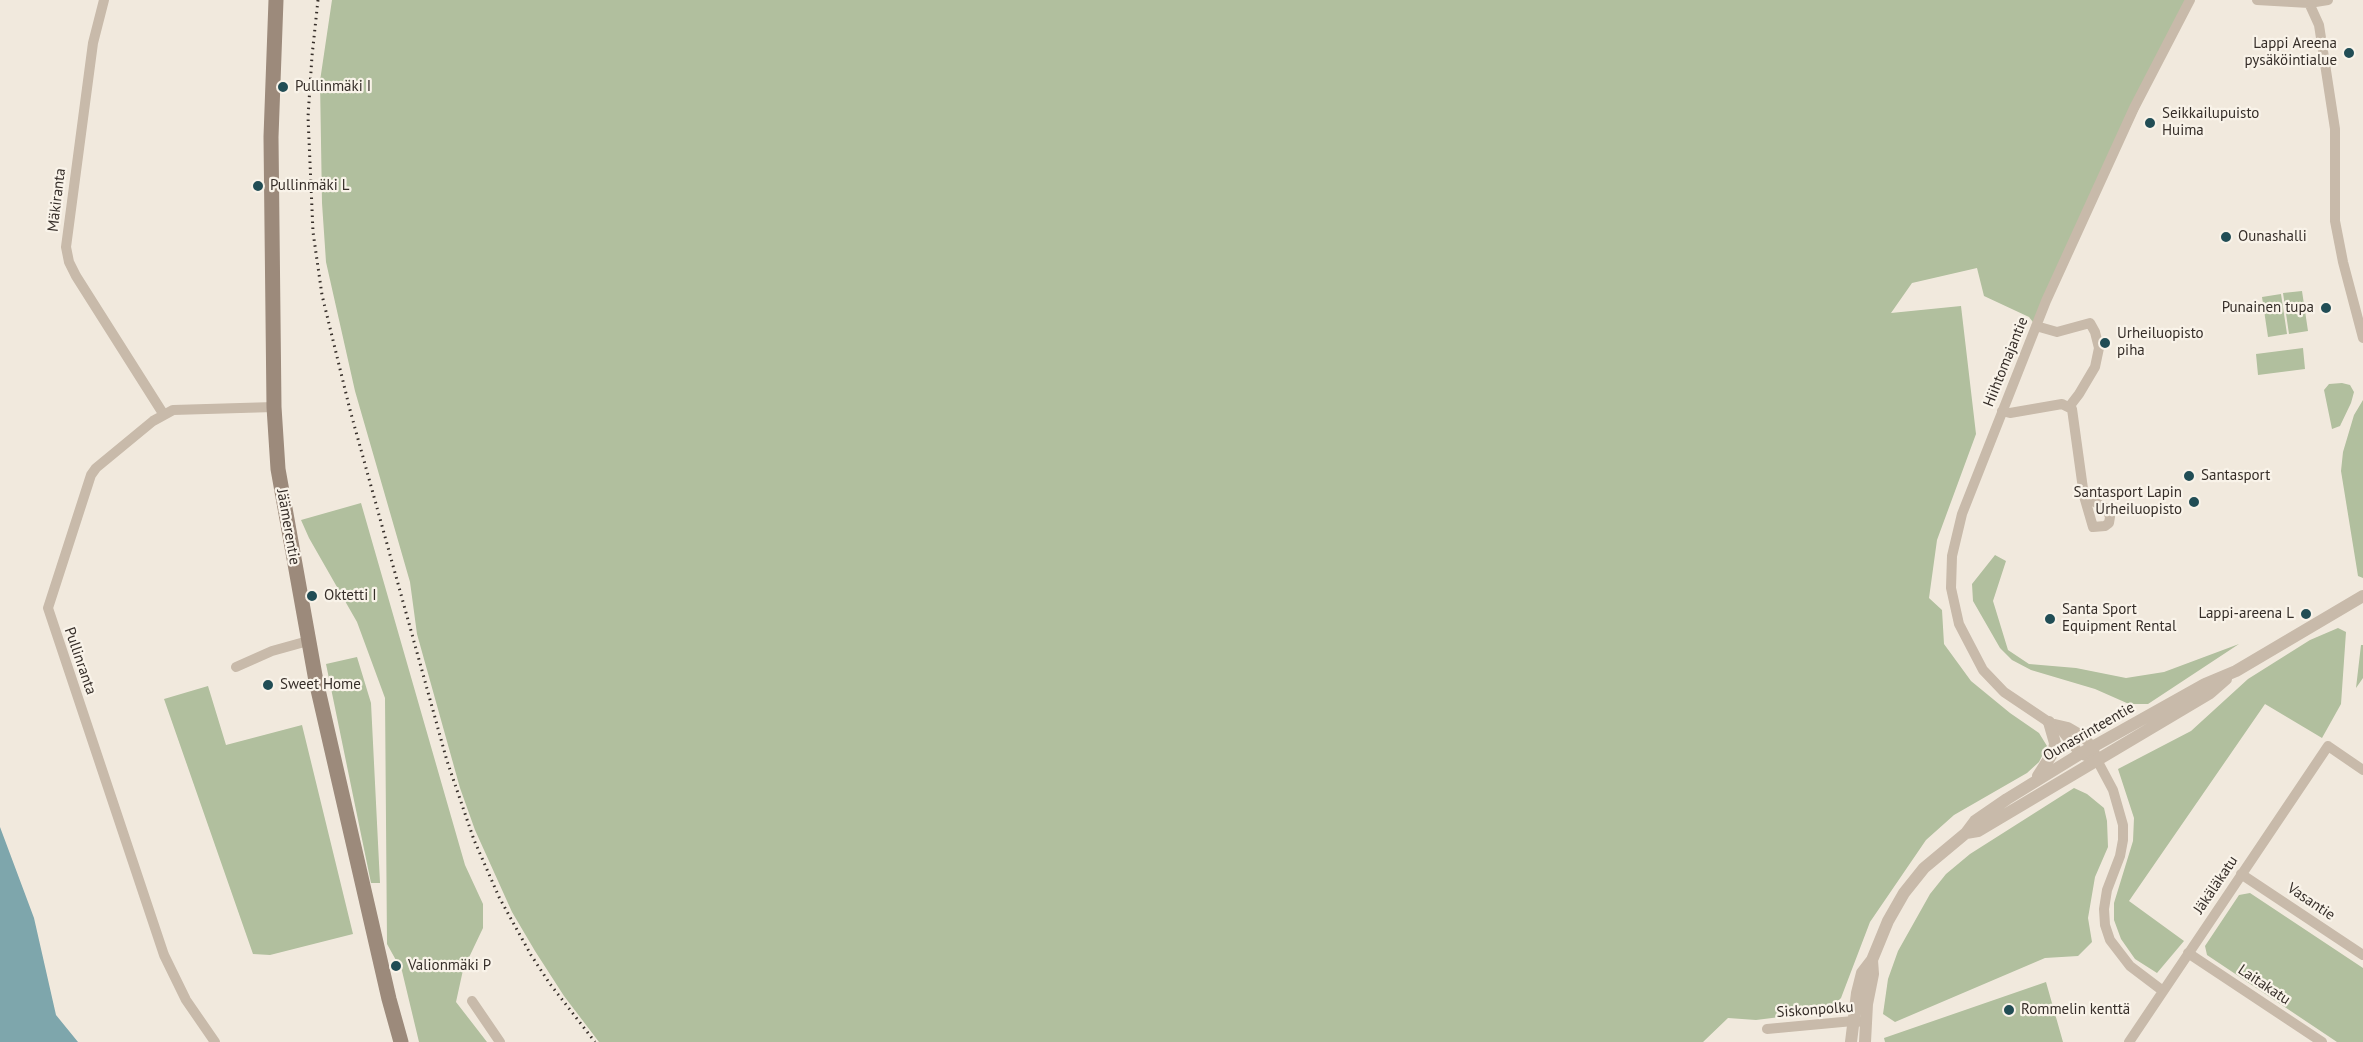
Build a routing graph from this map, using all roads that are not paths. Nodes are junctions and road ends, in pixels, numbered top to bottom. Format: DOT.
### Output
graph roads {
  1 [pos="104,0"];
  2 [pos="276,0"];
  3 [pos="2190,0"];
  4 [pos="2257,0"];
  5 [pos="2328,0"];
  6 [pos="2309,3"];
  7 [pos="2036,326"];
  8 [pos="2363,338"];
  9 [pos="274,406"];
  10 [pos="2069,406"];
  11 [pos="2002,411"];
  12 [pos="164,415"];
  13 [pos="2085,496"];
  14 [pos="2363,596"];
  15 [pos="308,641"];
  16 [pos="236,667"];
  17 [pos="2236,670"];
  18 [pos="2049,722"];
  19 [pos="2093,747"];
  20 [pos="2080,754"];
  21 [pos="2097,760"];
  22 [pos="2363,770"];
  23 [pos="2031,783"];
  24 [pos="1966,833"];
  25 [pos="2241,874"];
  26 [pos="2188,953"];
  27 [pos="2363,956"];
  28 [pos="2163,991"];
  29 [pos="472,1001"];
  30 [pos="1859,1021"];
  31 [pos="1767,1029"];
  32 [pos="215,1042"];
  33 [pos="401,1042"];
  34 [pos="500,1042"];
  35 [pos="1851,1042"];
  36 [pos="1865,1042"];
  37 [pos="2129,1042"];
  38 [pos="2322,1042"];
  1 -- 12 [label="street, Mäkiranta"];
  2 -- 9 [label="main road, Jäämerentie"];
  3 -- 7 [label="street, Hiihtomajantie"];
  4 -- 6 [label="street"];
  5 -- 6 [label="street"];
  6 -- 8 [label="street"];
  7 -- 10 [label="street"];
  7 -- 11 [label="street, Hiihtomajantie"];
  9 -- 12 [label="street, Pullinranta"];
  9 -- 15 [label="main road, Jäämerentie"];
  10 -- 11 [label="street"];
  10 -- 13 [label="street"];
  11 -- 18 [label="street, Hiihtomajantie"];
  12 -- 32 [label="street, Pullinranta"];
  14 -- 17 [label="street, Ounasrinteentie"];
  15 -- 16 [label="street"];
  15 -- 33 [label="main road, Jäämerentie"];
  17 -- 19 [label="street, Ounasrinteentie"];
  17 -- 21 [label="street, Ounasrinteentie"];
  18 -- 19 [label="street, Hiihtomajantie"];
  18 -- 20 [label="street, Hiihtomajantie"];
  18 -- 23 [label="street"];
  19 -- 20 [label="street, Ounasrinteentie"];
  19 -- 21 [label="street"];
  20 -- 21 [label="street"];
  20 -- 23 [label="street, Ounasrinteentie"];
  21 -- 24 [label="street, Ounasrinteentie"];
  21 -- 28 [label="street"];
  22 -- 25 [label="street, Jäkäläkatu"];
  23 -- 24 [label="street, Ounasrinteentie"];
  24 -- 30 [label="street, Ounasrinteentie"];
  25 -- 26 [label="street, Jäkäläkatu"];
  25 -- 27 [label="street, Vasantie"];
  26 -- 28 [label="street, Jäkäläkatu"];
  26 -- 38 [label="street, Laitakatu"];
  28 -- 37 [label="street, Jäkäläkatu"];
  29 -- 34 [label="street"];
  30 -- 31 [label="street, Siskonpolku"];
  30 -- 35 [label="street, Ounasrinteentie"];
  30 -- 36 [label="street, Ounasrinteentie"];
}
